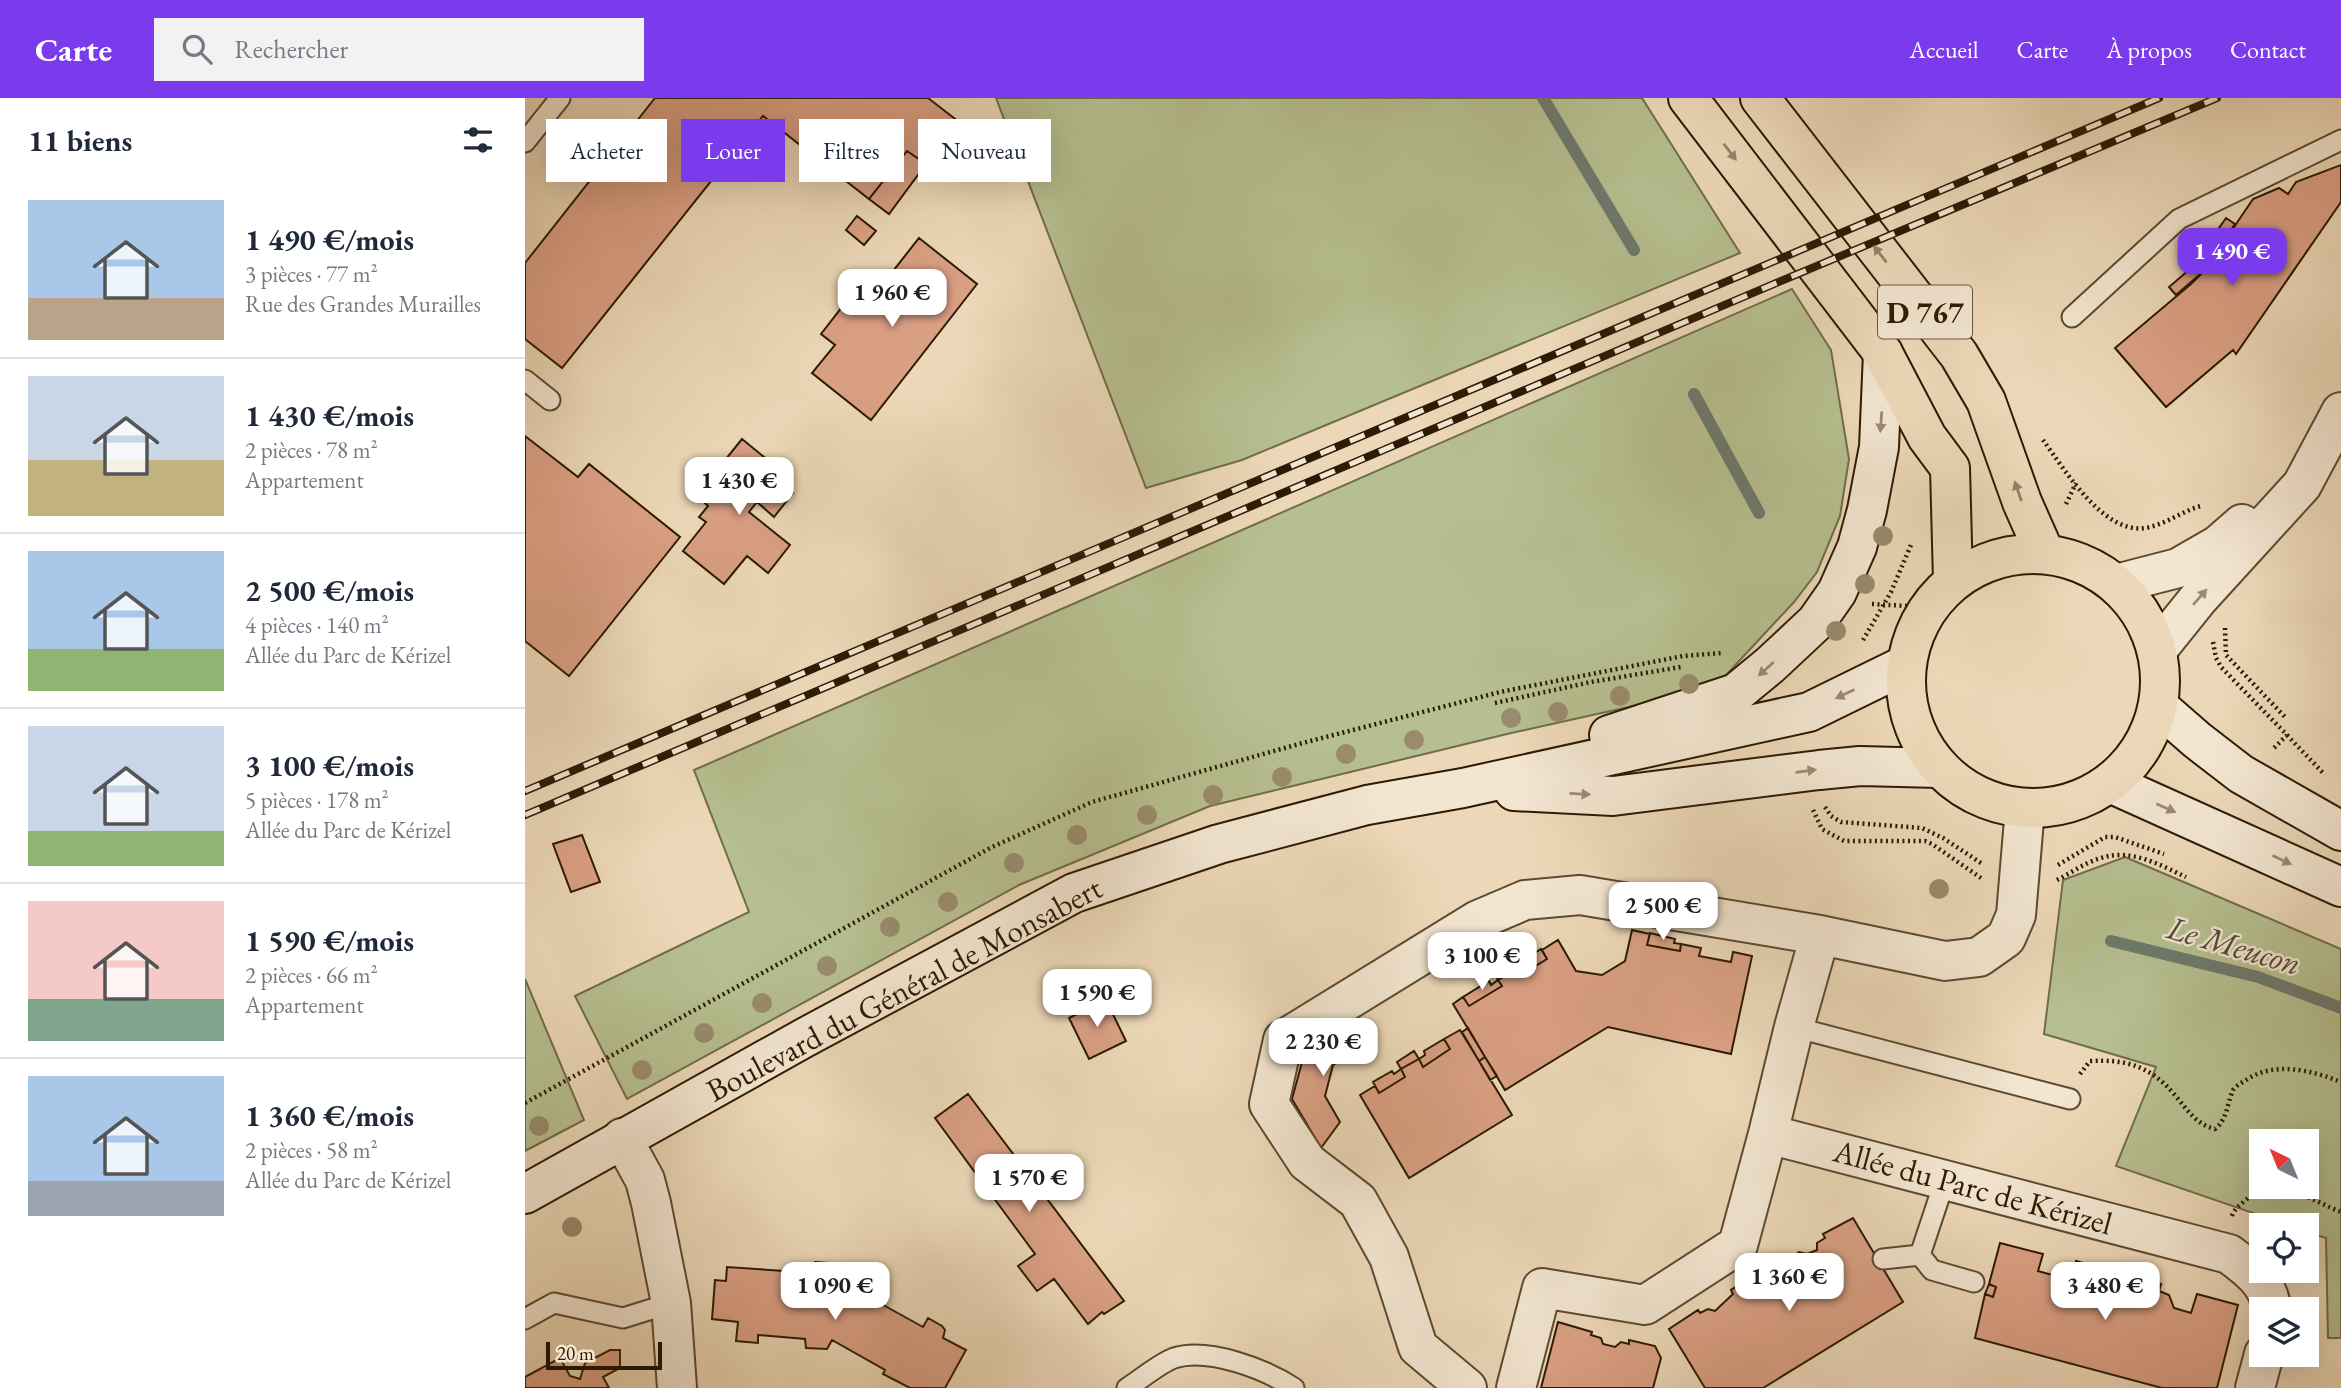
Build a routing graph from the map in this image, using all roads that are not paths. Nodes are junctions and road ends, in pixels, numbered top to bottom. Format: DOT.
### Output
graph roads {
  1 [pos="560,98"];
  2 [pos="1688,98"];
  3 [pos="1760,98"];
  4 [pos="2341,140"];
  5 [pos="525,142"];
  6 [pos="2072,317"];
  7 [pos="1883,354"];
  8 [pos="525,380"];
  9 [pos="550,400"];
  10 [pos="2336,424"];
  11 [pos="2045,554"];
  12 [pos="1954,581"];
  13 [pos="2116,584"];
  14 [pos="2157,650"];
  15 [pos="1907,664"];
  16 [pos="2158,706"];
  17 [pos="1939,768"];
  18 [pos="2110,783"];
  19 [pos="1463,788"];
  20 [pos="2025,808"];
  21 [pos="2341,831"];
  22 [pos="2341,887"];
  23 [pos="1820,935"];
  24 [pos="1794,1027"];
  25 [pos="2070,1099"];
  26 [pos="1768,1133"];
  27 [pos="622,1138"];
  28 [pos="1945,1180"];
  29 [pos="525,1194"];
  30 [pos="1920,1255"];
  31 [pos="1882,1259"];
  32 [pos="1975,1282"];
  33 [pos="2269,1297"];
  34 [pos="671,1303"];
  35 [pos="525,1319"];
  36 [pos="2261,1367"];
  37 [pos="677,1388"];
  38 [pos="1127,1388"];
  39 [pos="1294,1388"];
  40 [pos="1467,1388"];
  41 [pos="1516,1388"];
  42 [pos="2255,1388"];
  1 -- 5 [label="lane"];
  2 -- 7 [label="main road, D 767, one-way"];
  11 -- 3 [label="main road, D 767, one-way"];
  4 -- 6 [label="lane"];
  7 -- 12 [label="main road, D 767"];
  7 -- 19 [label="street, one-way"];
  8 -- 9 [label="lane"];
  10 -- 13 [label="street"];
  14 -- 10 [label="street, one-way"];
  11 -- 12 [label="main road"];
  11 -- 13 [label="main road"];
  12 -- 15 [label="main road"];
  13 -- 14 [label="main road"];
  14 -- 16 [label="main road"];
  15 -- 17 [label="main road"];
  15 -- 19 [label="street, Boulevard du Général de Monsabert, one-way"];
  16 -- 18 [label="main road"];
  16 -- 21 [label="street"];
  19 -- 17 [label="street, Boulevard du Général de Monsabert, one-way"];
  17 -- 20 [label="main road"];
  18 -- 20 [label="main road"];
  18 -- 22 [label="street, one-way"];
  19 -- 27 [label="street, Boulevard du Général de Monsabert"];
  20 -- 23 [label="street"];
  23 -- 24 [label="street"];
  23 -- 40 [label="street"];
  24 -- 25 [label="lane"];
  24 -- 26 [label="street"];
  26 -- 28 [label="street, Allée du Parc de Kérizel"];
  26 -- 41 [label="street"];
  27 -- 29 [label="street, Boulevard du Général de Monsabert"];
  27 -- 34 [label="street"];
  28 -- 30 [label="lane"];
  28 -- 33 [label="street, Allée du Parc de Kérizel"];
  30 -- 31 [label="lane"];
  30 -- 32 [label="lane"];
  34 -- 35 [label="lane"];
  34 -- 37 [label="street"];
  36 -- 42 [label="street"];
  38 -- 39 [label="lane"];
}
